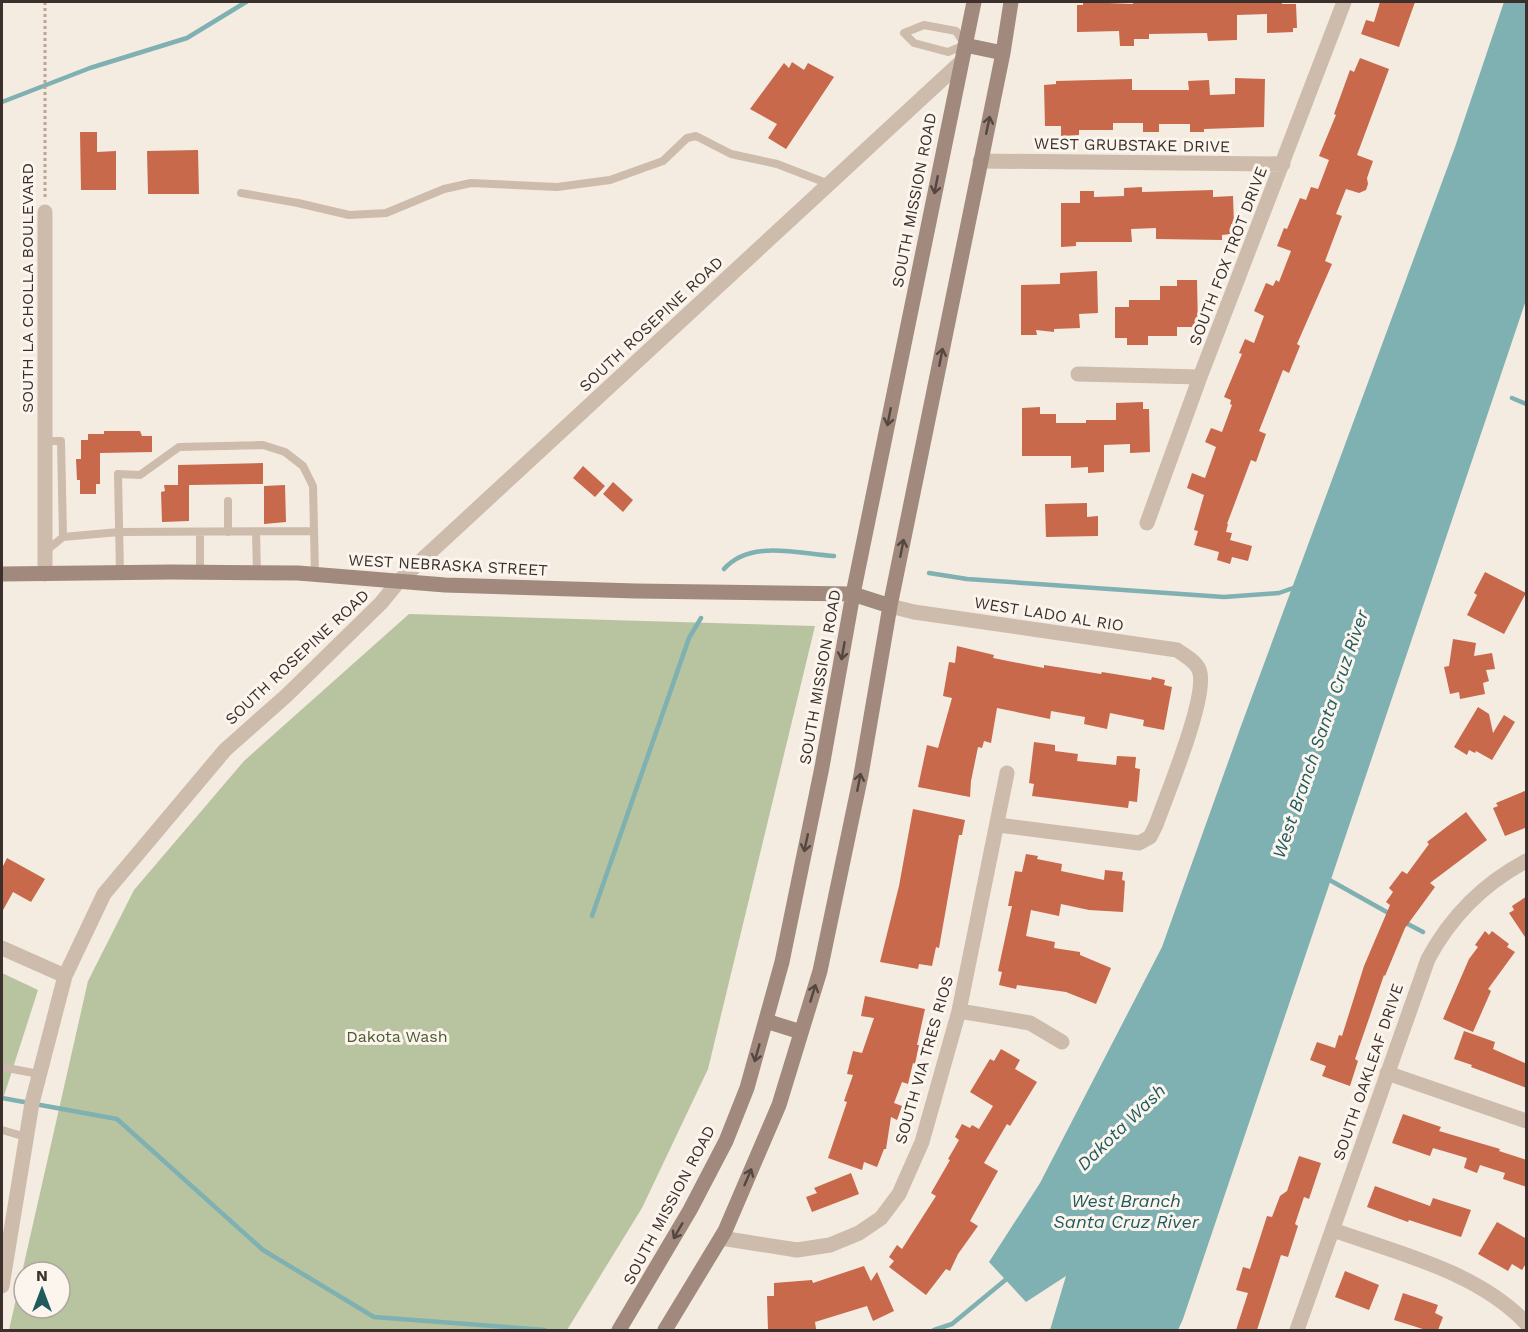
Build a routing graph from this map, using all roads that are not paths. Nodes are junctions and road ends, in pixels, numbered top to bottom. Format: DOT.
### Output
graph roads {
  1 [pos="974,2"];
  2 [pos="1011,2"];
  3 [pos="1344,2"];
  4 [pos="965,45"];
  5 [pos="1003,53"];
  6 [pos="961,62"];
  7 [pos="980,161"];
  8 [pos="1283,164"];
  9 [pos="829,184"];
  10 [pos="241,193"];
  11 [pos="45,212"];
  12 [pos="1078,374"];
  13 [pos="1200,377"];
  14 [pos="45,441"];
  15 [pos="228,501"];
  16 [pos="1147,523"];
  17 [pos="314,531"];
  18 [pos="119,532"];
  19 [pos="200,532"];
  20 [pos="228,532"];
  21 [pos="256,532"];
  22 [pos="63,537"];
  23 [pos="46,551"];
  24 [pos="200,572"];
  25 [pos="257,572"];
  26 [pos="2,573"];
  27 [pos="120,573"];
  28 [pos="45,574"];
  29 [pos="315,574"];
  30 [pos="399,581"];
  31 [pos="853,594"];
  32 [pos="890,606"];
  33 [pos="1006,773"];
  34 [pos="998,825"];
  35 [pos="1527,861"];
  36 [pos="2,948"];
  37 [pos="65,976"];
  38 [pos="959,1011"];
  39 [pos="765,1021"];
  40 [pos="801,1032"];
  41 [pos="1062,1042"];
  42 [pos="2,1067"];
  43 [pos="1387,1073"];
  44 [pos="39,1074"];
  45 [pos="1527,1121"];
  46 [pos="2,1130"];
  47 [pos="26,1137"];
  48 [pos="1333,1230"];
  49 [pos="721,1238"];
  50 [pos="2,1286"];
  51 [pos="1527,1323"];
  52 [pos="667,1328"];
  53 [pos="619,1330"];
  54 [pos="1298,1330"];
  1 -- 4 [label="main road, SOUTH MISSION ROAD"];
  2 -- 5 [label="main road"];
  3 -- 8 [label="street, SOUTH FOX TROT DRIVE"];
  4 -- 4 [label="lane"];
  4 -- 5 [label="main road"];
  4 -- 6 [label="main road, SOUTH MISSION ROAD"];
  7 -- 5 [label="main road, one-way"];
  6 -- 9 [label="street, SOUTH ROSEPINE ROAD"];
  6 -- 31 [label="main road, SOUTH MISSION ROAD, one-way"];
  7 -- 8 [label="street, WEST GRUBSTAKE DRIVE"];
  32 -- 7 [label="main road, one-way"];
  8 -- 13 [label="street, SOUTH FOX TROT DRIVE"];
  9 -- 10 [label="lane"];
  9 -- 30 [label="street, SOUTH ROSEPINE ROAD"];
  11 -- 14 [label="street, SOUTH LA CHOLLA BOULEVARD"];
  12 -- 13 [label="street"];
  13 -- 16 [label="street, SOUTH FOX TROT DRIVE"];
  14 -- 22 [label="lane"];
  14 -- 23 [label="street, SOUTH LA CHOLLA BOULEVARD"];
  15 -- 20 [label="lane"];
  17 -- 18 [label="lane"];
  17 -- 21 [label="lane"];
  17 -- 29 [label="lane"];
  18 -- 19 [label="lane"];
  18 -- 22 [label="lane"];
  18 -- 27 [label="lane"];
  19 -- 20 [label="lane"];
  19 -- 24 [label="lane"];
  20 -- 21 [label="lane"];
  21 -- 25 [label="lane"];
  22 -- 23 [label="lane"];
  23 -- 28 [label="street, SOUTH LA CHOLLA BOULEVARD"];
  24 -- 25 [label="main road, WEST NEBRASKA STREET"];
  24 -- 27 [label="main road, WEST NEBRASKA STREET"];
  25 -- 29 [label="main road, WEST NEBRASKA STREET"];
  26 -- 28 [label="main road, WEST NEBRASKA STREET"];
  27 -- 28 [label="main road, WEST NEBRASKA STREET"];
  29 -- 30 [label="main road, WEST NEBRASKA STREET"];
  30 -- 31 [label="main road, WEST NEBRASKA STREET"];
  30 -- 37 [label="street, SOUTH ROSEPINE ROAD"];
  31 -- 32 [label="main road, WEST NEBRASKA STREET"];
  31 -- 39 [label="main road, SOUTH MISSION ROAD, one-way"];
  32 -- 34 [label="street, WEST LADO AL RIO"];
  40 -- 32 [label="main road, one-way"];
  33 -- 34 [label="street, SOUTH VIA TRES RIOS"];
  34 -- 38 [label="street, SOUTH VIA TRES RIOS"];
  35 -- 43 [label="street, SOUTH OAKLEAF DRIVE"];
  36 -- 37 [label="street"];
  37 -- 44 [label="street, SOUTH ROSEPINE ROAD"];
  38 -- 41 [label="street"];
  38 -- 49 [label="street, SOUTH VIA TRES RIOS"];
  39 -- 40 [label="main road"];
  39 -- 53 [label="main road, SOUTH MISSION ROAD, one-way"];
  49 -- 40 [label="main road, one-way"];
  42 -- 44 [label="lane"];
  43 -- 45 [label="street"];
  43 -- 48 [label="street, SOUTH OAKLEAF DRIVE"];
  44 -- 47 [label="street, SOUTH ROSEPINE ROAD"];
  46 -- 47 [label="lane"];
  47 -- 50 [label="street, SOUTH ROSEPINE ROAD"];
  48 -- 51 [label="street"];
  48 -- 54 [label="street, SOUTH OAKLEAF DRIVE"];
  49 -- 52 [label="main road"];
}
